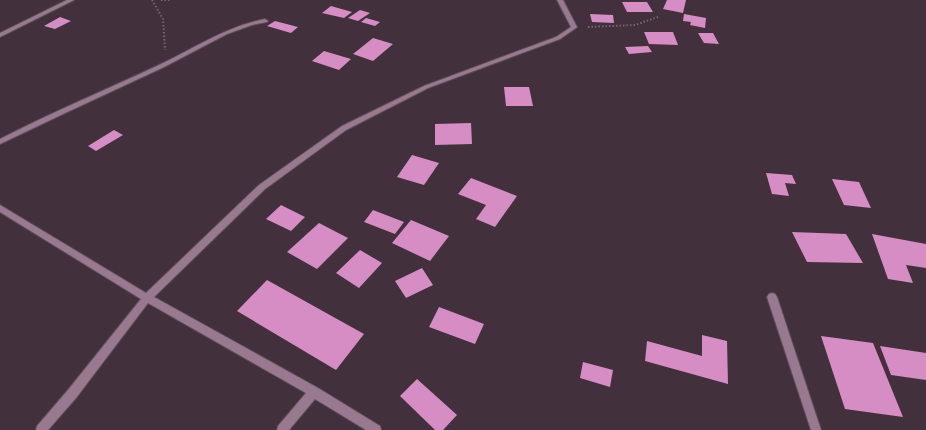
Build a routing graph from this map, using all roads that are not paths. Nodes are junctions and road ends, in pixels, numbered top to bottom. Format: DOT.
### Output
graph roads {
  1 [pos="70,0"];
  2 [pos="560,0"];
  3 [pos="265,21"];
  4 [pos="0,35"];
  5 [pos="0,142"];
  6 [pos="0,208"];
  7 [pos="772,297"];
  8 [pos="147,298"];
  9 [pos="314,392"];
  10 [pos="41,430"];
  11 [pos="282,430"];
  12 [pos="376,430"];
  13 [pos="816,430"];
  1 -- 4 [label="street"];
  2 -- 8 [label="street"];
  3 -- 5 [label="street"];
  6 -- 8 [label="street"];
  7 -- 13 [label="street"];
  8 -- 9 [label="street"];
  8 -- 10 [label="street"];
  9 -- 11 [label="street"];
  9 -- 12 [label="street"];
}
